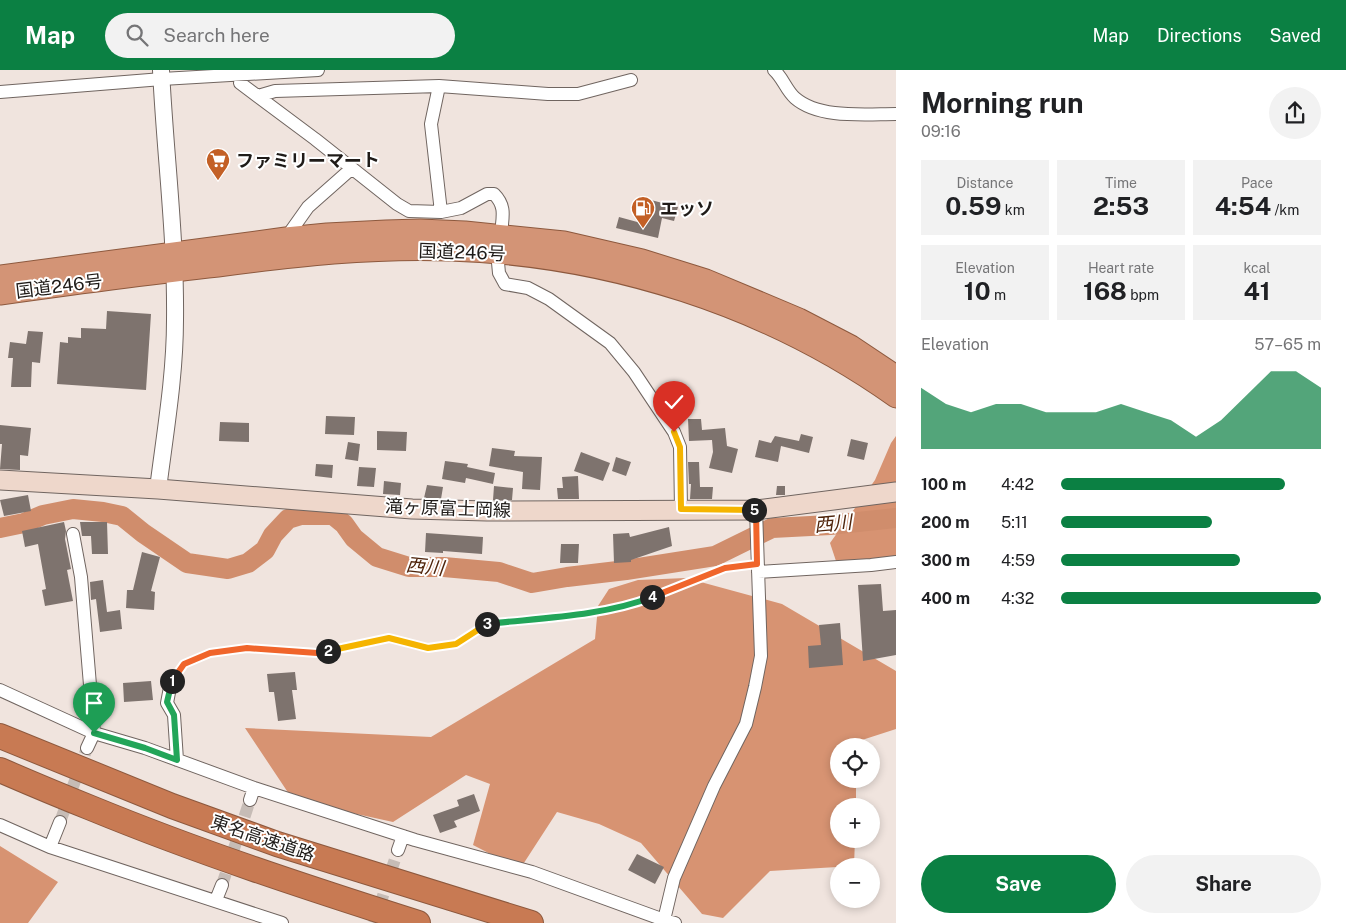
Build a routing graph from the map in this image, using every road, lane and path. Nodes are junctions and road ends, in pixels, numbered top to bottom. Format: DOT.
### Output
graph roads {
  1 [pos="318,70"];
  2 [pos="774,70"];
  3 [pos="161,74"];
  4 [pos="631,80"];
  5 [pos="240,83"];
  6 [pos="439,86"];
  7 [pos="0,92"];
  8 [pos="258,96"];
  9 [pos="896,114"];
  10 [pos="351,169"];
  11 [pos="441,212"];
  12 [pos="286,238"];
  13 [pos="499,244"];
  14 [pos="174,262"];
  15 [pos="0,276"];
  16 [pos="0,294"];
  17 [pos="896,376"];
  18 [pos="896,397"];
  19 [pos="0,480"];
  20 [pos="158,489"];
  21 [pos="896,492"];
  22 [pos="681,509"];
  23 [pos="756,517"];
  24 [pos="73,534"];
  25 [pos="896,562"];
  26 [pos="758,568"];
  27 [pos="171,682"];
  28 [pos="0,690"];
  29 [pos="0,732"];
  30 [pos="94,733"];
  31 [pos="0,736"];
  32 [pos="87,748"];
  33 [pos="177,760"];
  34 [pos="0,770"];
  35 [pos="0,776"];
  36 [pos="101,778"];
  37 [pos="254,788"];
  38 [pos="250,800"];
  39 [pos="92,809"];
  40 [pos="60,822"];
  41 [pos="0,824"];
  42 [pos="403,836"];
  43 [pos="50,848"];
  44 [pos="398,850"];
  45 [pos="222,885"];
  46 [pos="216,900"];
  47 [pos="666,922"];
  48 [pos="282,923"];
  49 [pos="418,923"];
  50 [pos="531,923"];
  1 -- 3 [label="street"];
  2 -- 9 [label="street"];
  3 -- 7 [label="street"];
  3 -- 14 [label="street"];
  4 -- 6 [label="street"];
  5 -- 8 [label="street"];
  6 -- 8 [label="street"];
  6 -- 11 [label="street"];
  8 -- 10 [label="street"];
  10 -- 11 [label="street"];
  10 -- 12 [label="street"];
  11 -- 13 [label="street"];
  12 -- 13 [label="highway, 国道246号"];
  12 -- 14 [label="highway, 国道246号"];
  13 -- 14 [label="highway, 国道246号"];
  13 -- 17 [label="highway, 国道246号"];
  13 -- 18 [label="highway, 国道246号"];
  13 -- 22 [label="street"];
  14 -- 15 [label="highway, 国道246号"];
  14 -- 16 [label="highway, 国道246号"];
  14 -- 20 [label="street"];
  19 -- 20 [label="main road, 滝ヶ原富士岡線"];
  20 -- 22 [label="main road, 滝ヶ原富士岡線"];
  21 -- 23 [label="main road, 滝ヶ原富士岡線"];
  22 -- 23 [label="main road, 滝ヶ原富士岡線"];
  23 -- 26 [label="street"];
  24 -- 30 [label="street"];
  25 -- 26 [label="street"];
  26 -- 27 [label="path"];
  26 -- 47 [label="street"];
  27 -- 33 [label="street"];
  28 -- 30 [label="street"];
  29 -- 36 [label="highway"];
  30 -- 32 [label="street"];
  30 -- 33 [label="street"];
  31 -- 36 [label="highway, 東名高速道路"];
  33 -- 37 [label="street"];
  34 -- 39 [label="highway, 東名高速道路"];
  35 -- 39 [label="highway"];
  36 -- 50 [label="highway, 東名高速道路"];
  37 -- 38 [label="street"];
  37 -- 42 [label="street"];
  39 -- 49 [label="highway, 東名高速道路"];
  40 -- 43 [label="street"];
  41 -- 43 [label="street"];
  42 -- 44 [label="street"];
  42 -- 47 [label="street"];
  43 -- 46 [label="street"];
  45 -- 46 [label="street"];
  46 -- 48 [label="street"];
}
